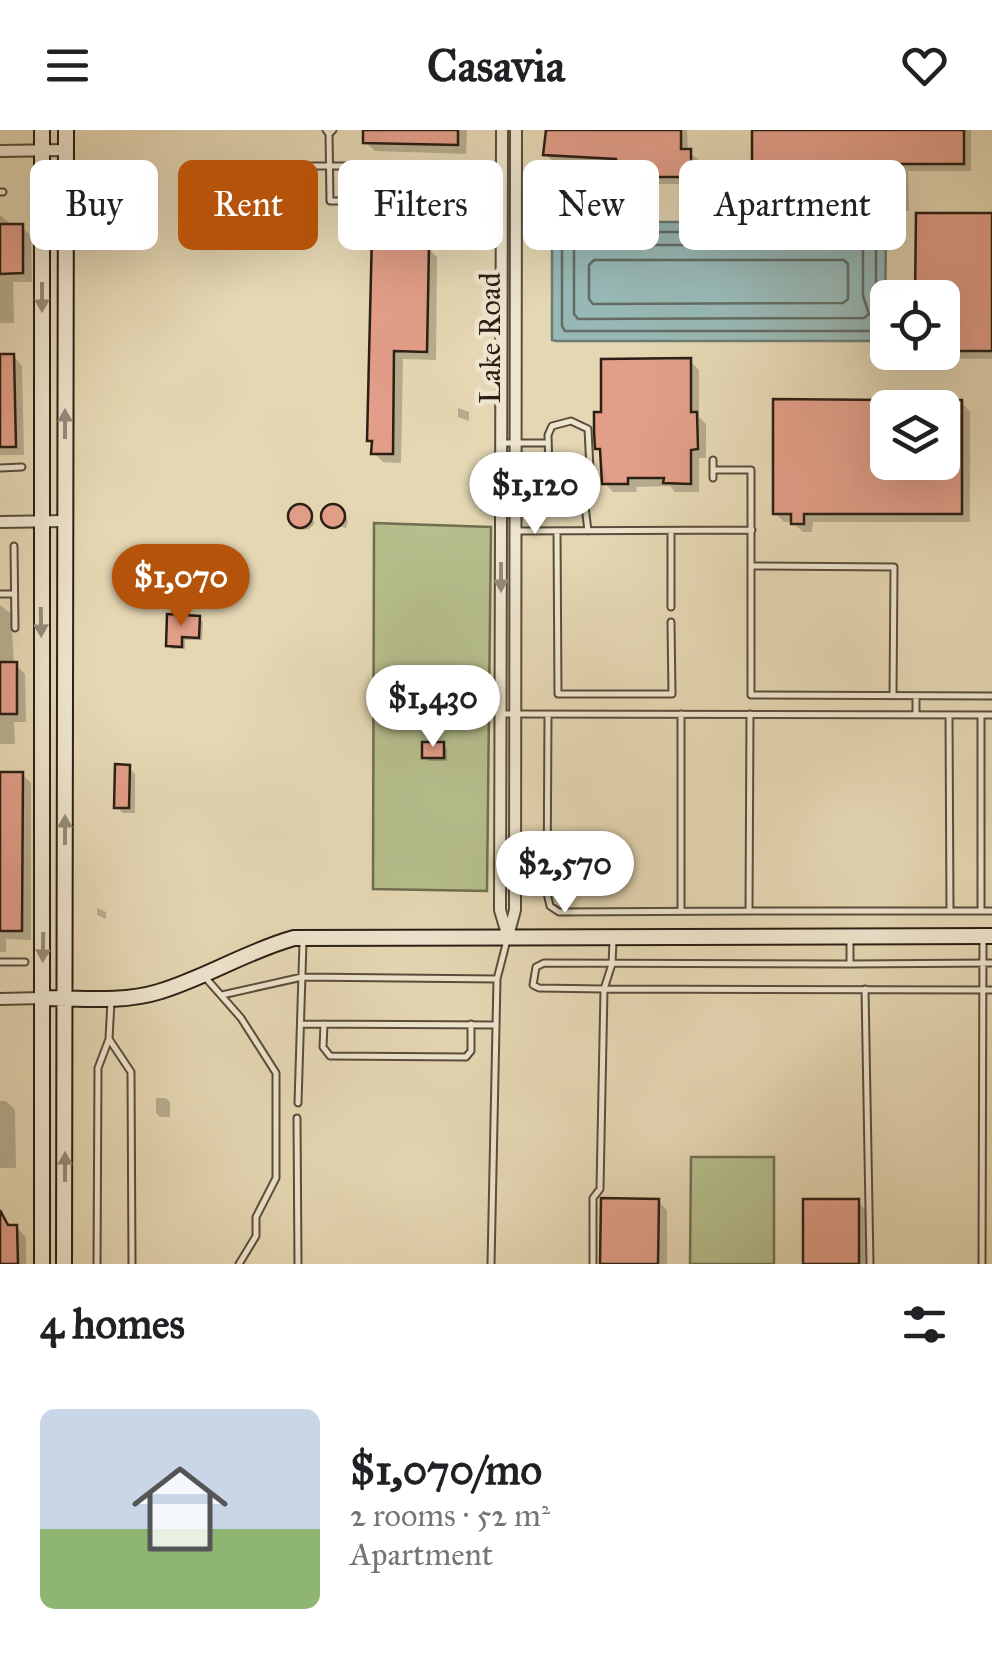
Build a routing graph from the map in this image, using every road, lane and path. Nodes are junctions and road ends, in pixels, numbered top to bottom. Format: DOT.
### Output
graph roads {
  1 [pos="42,130"];
  2 [pos="66,130"];
  3 [pos="502,130"];
  4 [pos="516,130"];
  5 [pos="329,132"];
  6 [pos="42,150"];
  7 [pos="66,150"];
  8 [pos="0,151"];
  9 [pos="318,166"];
  10 [pos="329,166"];
  11 [pos="501,443"];
  12 [pos="548,443"];
  13 [pos="515,444"];
  14 [pos="713,460"];
  15 [pos="501,464"];
  16 [pos="516,464"];
  17 [pos="548,464"];
  18 [pos="0,468"];
  19 [pos="22,468"];
  20 [pos="713,470"];
  21 [pos="713,478"];
  22 [pos="582,480"];
  23 [pos="65,521"];
  24 [pos="0,522"];
  25 [pos="40,522"];
  26 [pos="671,530"];
  27 [pos="752,530"];
  28 [pos="501,531"];
  29 [pos="516,531"];
  30 [pos="557,531"];
  31 [pos="588,531"];
  32 [pos="14,546"];
  33 [pos="752,566"];
  34 [pos="0,594"];
  35 [pos="14,594"];
  36 [pos="671,607"];
  37 [pos="671,622"];
  38 [pos="15,628"];
  39 [pos="893,696"];
  40 [pos="916,696"];
  41 [pos="992,696"];
  42 [pos="500,714"];
  43 [pos="515,714"];
  44 [pos="548,714"];
  45 [pos="681,714"];
  46 [pos="750,714"];
  47 [pos="916,715"];
  48 [pos="950,715"];
  49 [pos="981,715"];
  50 [pos="992,715"];
  51 [pos="749,911"];
  52 [pos="950,911"];
  53 [pos="981,911"];
  54 [pos="992,911"];
  55 [pos="682,912"];
  56 [pos="850,936"];
  57 [pos="987,936"];
  58 [pos="303,938"];
  59 [pos="508,938"];
  60 [pos="612,938"];
  61 [pos="0,962"];
  62 [pos="25,962"];
  63 [pos="612,964"];
  64 [pos="850,964"];
  65 [pos="983,964"];
  66 [pos="992,964"];
  67 [pos="202,974"];
  68 [pos="302,977"];
  69 [pos="497,980"];
  70 [pos="604,989"];
  71 [pos="865,990"];
  72 [pos="983,990"];
  73 [pos="992,990"];
  74 [pos="221,995"];
  75 [pos="42,998"];
  76 [pos="66,998"];
  77 [pos="111,998"];
  78 [pos="0,999"];
  79 [pos="301,1024"];
  80 [pos="324,1024"];
  81 [pos="471,1024"];
  82 [pos="496,1024"];
  83 [pos="109,1039"];
  84 [pos="298,1104"];
  85 [pos="297,1118"];
  86 [pos="992,1220"];
  87 [pos="982,1224"];
  88 [pos="42,1264"];
  89 [pos="64,1264"];
  90 [pos="97,1264"];
  91 [pos="132,1264"];
  92 [pos="239,1264"];
  93 [pos="298,1264"];
  94 [pos="491,1264"];
  95 [pos="593,1264"];
  96 [pos="870,1264"];
  97 [pos="982,1264"];
  1 -- 6 [label="main road"];
  2 -- 7 [label="main road"];
  3 -- 11 [label="street, Lake Road"];
  4 -- 13 [label="street, Lake Road"];
  5 -- 10 [label="lane"];
  6 -- 7 [label="street"];
  6 -- 8 [label="street"];
  6 -- 25 [label="main road, one-way"];
  23 -- 7 [label="main road, one-way"];
  9 -- 10 [label="lane"];
  10 -- 10 [label="lane"];
  11 -- 13 [label="lane"];
  11 -- 15 [label="street, Lake Road"];
  12 -- 13 [label="lane"];
  12 -- 17 [label="lane"];
  12 -- 22 [label="lane"];
  13 -- 16 [label="street, Lake Road"];
  14 -- 20 [label="lane"];
  15 -- 16 [label="lane"];
  15 -- 28 [label="street, Lake Road"];
  16 -- 17 [label="lane"];
  16 -- 29 [label="street, Lake Road"];
  17 -- 22 [label="lane"];
  18 -- 19 [label="lane"];
  20 -- 21 [label="lane"];
  20 -- 27 [label="lane"];
  22 -- 31 [label="lane"];
  23 -- 25 [label="street"];
  76 -- 23 [label="main road, one-way"];
  24 -- 25 [label="street"];
  25 -- 75 [label="main road, one-way"];
  26 -- 27 [label="lane"];
  26 -- 31 [label="lane"];
  26 -- 36 [label="lane"];
  27 -- 33 [label="lane"];
  28 -- 29 [label="lane"];
  28 -- 42 [label="street, Lake Road, one-way"];
  29 -- 30 [label="lane"];
  29 -- 43 [label="street, Lake Road"];
  30 -- 31 [label="lane"];
  30 -- 37 [label="lane"];
  32 -- 35 [label="lane"];
  33 -- 39 [label="lane"];
  33 -- 39 [label="lane"];
  34 -- 35 [label="lane"];
  35 -- 38 [label="lane"];
  39 -- 40 [label="lane"];
  40 -- 41 [label="lane"];
  40 -- 47 [label="lane"];
  42 -- 43 [label="lane"];
  42 -- 59 [label="street, Lake Road"];
  43 -- 44 [label="lane"];
  43 -- 59 [label="street, Lake Road"];
  44 -- 45 [label="lane"];
  44 -- 55 [label="lane"];
  45 -- 46 [label="lane"];
  45 -- 55 [label="lane"];
  46 -- 47 [label="lane"];
  46 -- 51 [label="lane"];
  47 -- 48 [label="lane"];
  48 -- 49 [label="lane"];
  48 -- 52 [label="lane"];
  49 -- 50 [label="lane"];
  49 -- 53 [label="lane"];
  51 -- 52 [label="lane"];
  51 -- 55 [label="lane"];
  52 -- 53 [label="lane"];
  53 -- 54 [label="lane"];
  56 -- 57 [label="main road"];
  56 -- 60 [label="main road"];
  56 -- 64 [label="lane"];
  57 -- 65 [label="lane"];
  58 -- 59 [label="main road"];
  58 -- 67 [label="main road"];
  58 -- 68 [label="lane"];
  59 -- 60 [label="main road"];
  59 -- 69 [label="lane"];
  60 -- 63 [label="lane"];
  61 -- 62 [label="lane"];
  63 -- 64 [label="lane"];
  63 -- 70 [label="lane"];
  63 -- 70 [label="lane"];
  64 -- 65 [label="lane"];
  65 -- 66 [label="lane"];
  65 -- 72 [label="lane"];
  67 -- 74 [label="lane"];
  67 -- 77 [label="main road"];
  68 -- 69 [label="lane"];
  68 -- 74 [label="lane"];
  68 -- 79 [label="lane"];
  69 -- 82 [label="lane"];
  70 -- 71 [label="lane"];
  70 -- 95 [label="lane"];
  71 -- 72 [label="lane"];
  71 -- 96 [label="lane"];
  72 -- 73 [label="lane"];
  72 -- 87 [label="lane"];
  74 -- 92 [label="lane"];
  75 -- 76 [label="main road"];
  75 -- 78 [label="street"];
  75 -- 88 [label="main road"];
  76 -- 77 [label="main road"];
  89 -- 76 [label="main road, one-way"];
  77 -- 83 [label="lane"];
  79 -- 80 [label="lane"];
  79 -- 84 [label="lane"];
  80 -- 81 [label="lane"];
  80 -- 81 [label="lane"];
  81 -- 82 [label="lane"];
  82 -- 94 [label="lane"];
  83 -- 90 [label="lane"];
  83 -- 91 [label="lane"];
  85 -- 93 [label="lane"];
  86 -- 87 [label="lane"];
  87 -- 97 [label="lane"];
}
